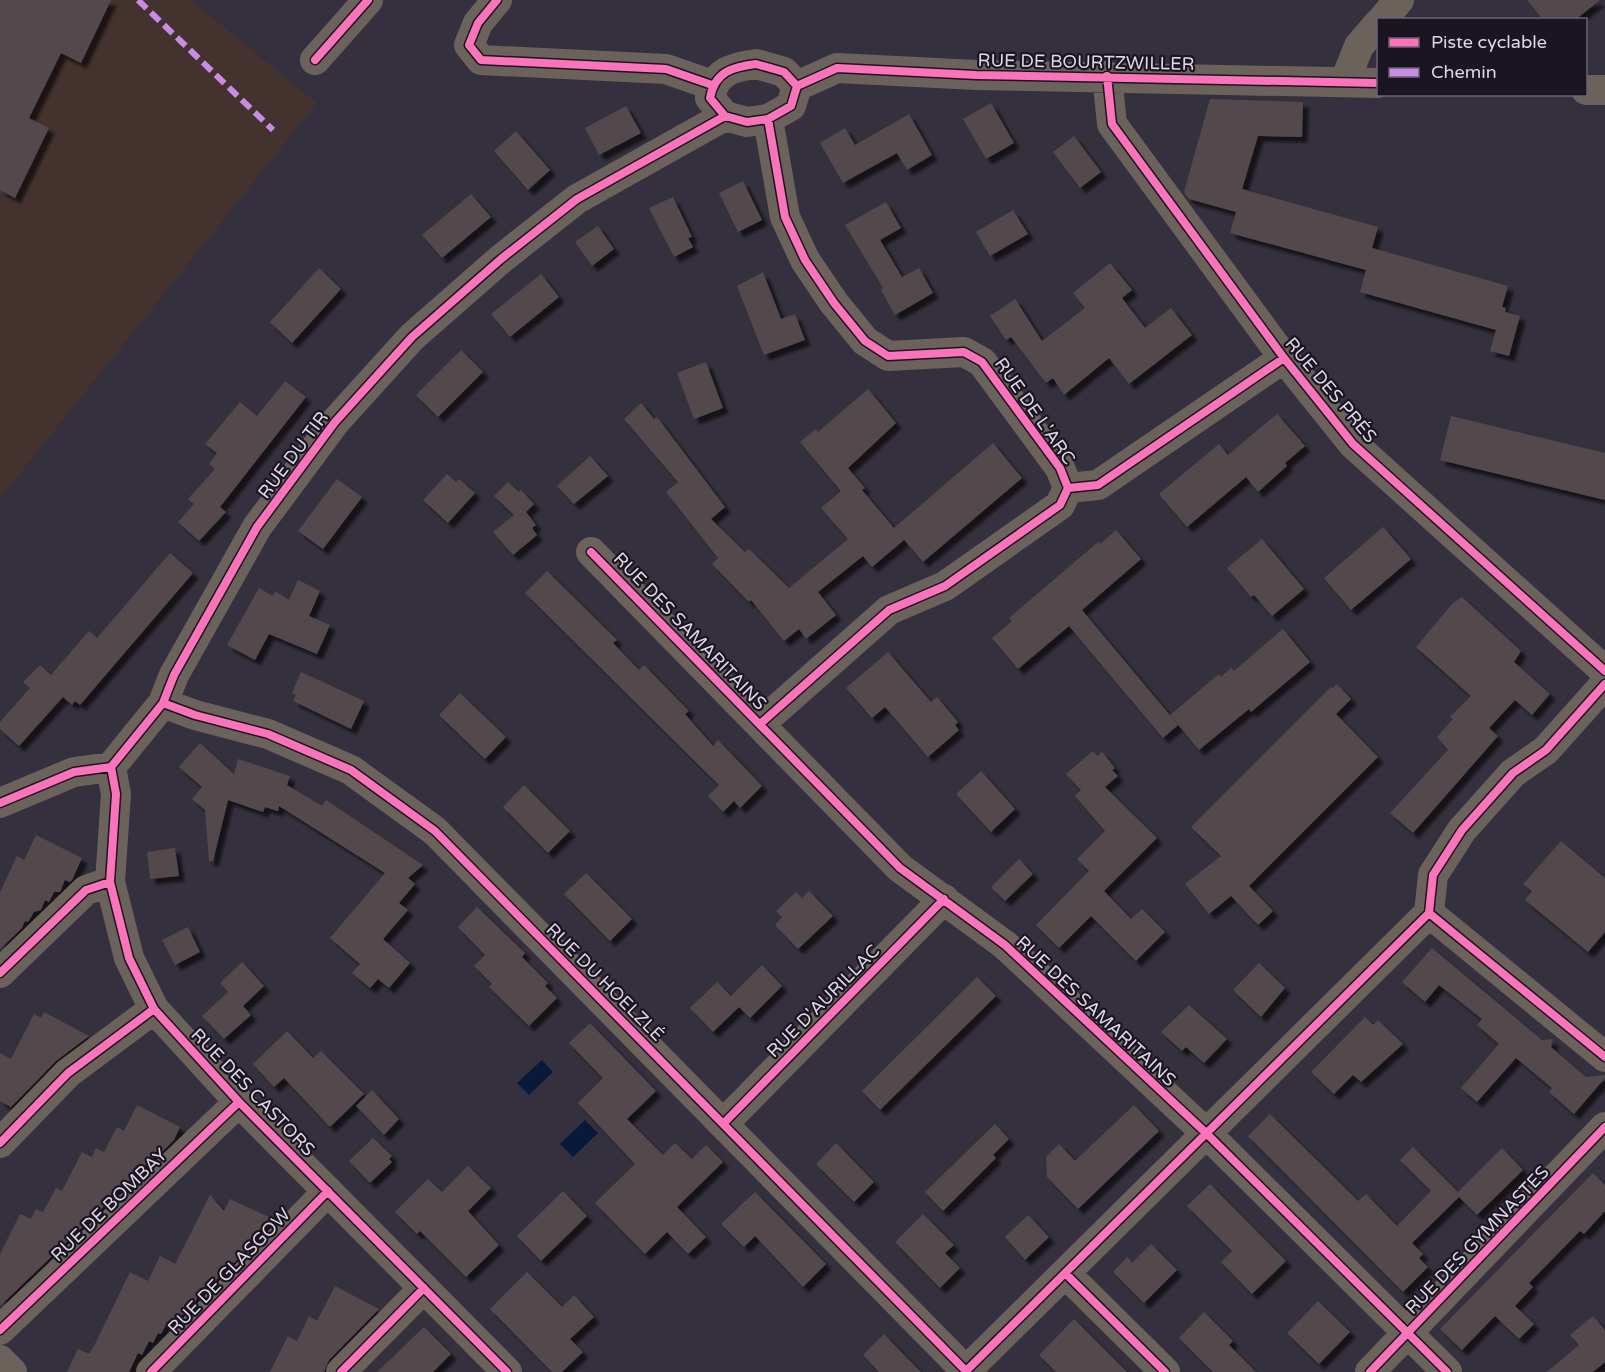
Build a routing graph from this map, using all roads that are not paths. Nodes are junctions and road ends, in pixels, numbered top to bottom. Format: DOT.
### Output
graph roads {
  1 [pos="368,0"];
  2 [pos="497,0"];
  3 [pos="1399,0"];
  4 [pos="1384,18"];
  5 [pos="1377,25"];
  6 [pos="315,60"];
  7 [pos="1107,76"];
  8 [pos="1345,81"];
  9 [pos="1377,82"];
  10 [pos="712,85"];
  11 [pos="797,86"];
  12 [pos="1587,90"];
  13 [pos="1605,90"];
  14 [pos="725,116"];
  15 [pos="768,119"];
  16 [pos="1284,358"];
  17 [pos="1068,488"];
  18 [pos="591,552"];
  19 [pos="1605,671"];
  20 [pos="1605,684"];
  21 [pos="163,703"];
  22 [pos="760,724"];
  23 [pos="111,767"];
  24 [pos="0,803"];
  25 [pos="110,882"];
  26 [pos="944,899"];
  27 [pos="1429,913"];
  28 [pos="0,974"];
  29 [pos="154,1009"];
  30 [pos="1605,1057"];
  31 [pos="239,1102"];
  32 [pos="723,1124"];
  33 [pos="1605,1127"];
  34 [pos="1206,1133"];
  35 [pos="0,1143"];
  36 [pos="328,1191"];
  37 [pos="1065,1273"];
  38 [pos="424,1288"];
  39 [pos="0,1330"];
  40 [pos="1408,1334"];
  41 [pos="0,1360"];
  42 [pos="965,1371"];
  43 [pos="12,1372"];
  44 [pos="152,1372"];
  45 [pos="341,1372"];
  46 [pos="507,1372"];
  47 [pos="1165,1372"];
  48 [pos="1370,1372"];
  49 [pos="1447,1372"];
  1 -- 6 [label="street"];
  2 -- 10 [label="street"];
  3 -- 4 [label="street"];
  5 -- 8 [label="street"];
  7 -- 8 [label="street, RUE DE BOURTZWILLER"];
  7 -- 11 [label="street, RUE DE BOURTZWILLER"];
  7 -- 16 [label="street, RUE DES PRÉS"];
  8 -- 9 [label="street, RUE DE BOURTZWILLER"];
  10 -- 11 [label="street"];
  10 -- 14 [label="street"];
  11 -- 15 [label="street"];
  12 -- 13 [label="street"];
  14 -- 15 [label="street"];
  14 -- 21 [label="street, RUE DU TIR"];
  15 -- 17 [label="street, RUE DE L'ARC"];
  16 -- 17 [label="street"];
  16 -- 19 [label="street, RUE DES PRÉS"];
  17 -- 22 [label="street"];
  18 -- 22 [label="street, RUE DES SAMARITAINS"];
  20 -- 27 [label="street"];
  21 -- 23 [label="street, RUE DU TIR"];
  21 -- 32 [label="street, RUE DU HOELZLÉ"];
  22 -- 26 [label="street, RUE DES SAMARITAINS"];
  23 -- 24 [label="street"];
  23 -- 25 [label="street, RUE DES CASTORS"];
  25 -- 28 [label="street"];
  25 -- 29 [label="street, RUE DES CASTORS"];
  26 -- 32 [label="street, RUE D'AURILLAC"];
  26 -- 34 [label="street, RUE DES SAMARITAINS"];
  27 -- 30 [label="street"];
  27 -- 34 [label="street"];
  29 -- 31 [label="street, RUE DES CASTORS"];
  29 -- 35 [label="street"];
  31 -- 36 [label="street, RUE DES CASTORS"];
  31 -- 39 [label="street, RUE DE BOMBAY"];
  32 -- 42 [label="street, RUE DU HOELZLÉ"];
  33 -- 40 [label="street, RUE DES GYMNASTES"];
  34 -- 37 [label="street"];
  34 -- 40 [label="street, RUE DES SAMARITAINS"];
  36 -- 38 [label="street, RUE DES CASTORS"];
  36 -- 44 [label="street, RUE DE GLASGOW"];
  37 -- 42 [label="street"];
  37 -- 47 [label="street"];
  38 -- 45 [label="street"];
  38 -- 46 [label="street, RUE DES CASTORS"];
  40 -- 48 [label="street, RUE DES GYMNASTES"];
  40 -- 49 [label="street, RUE DES SAMARITAINS"];
  41 -- 43 [label="street"];
}
